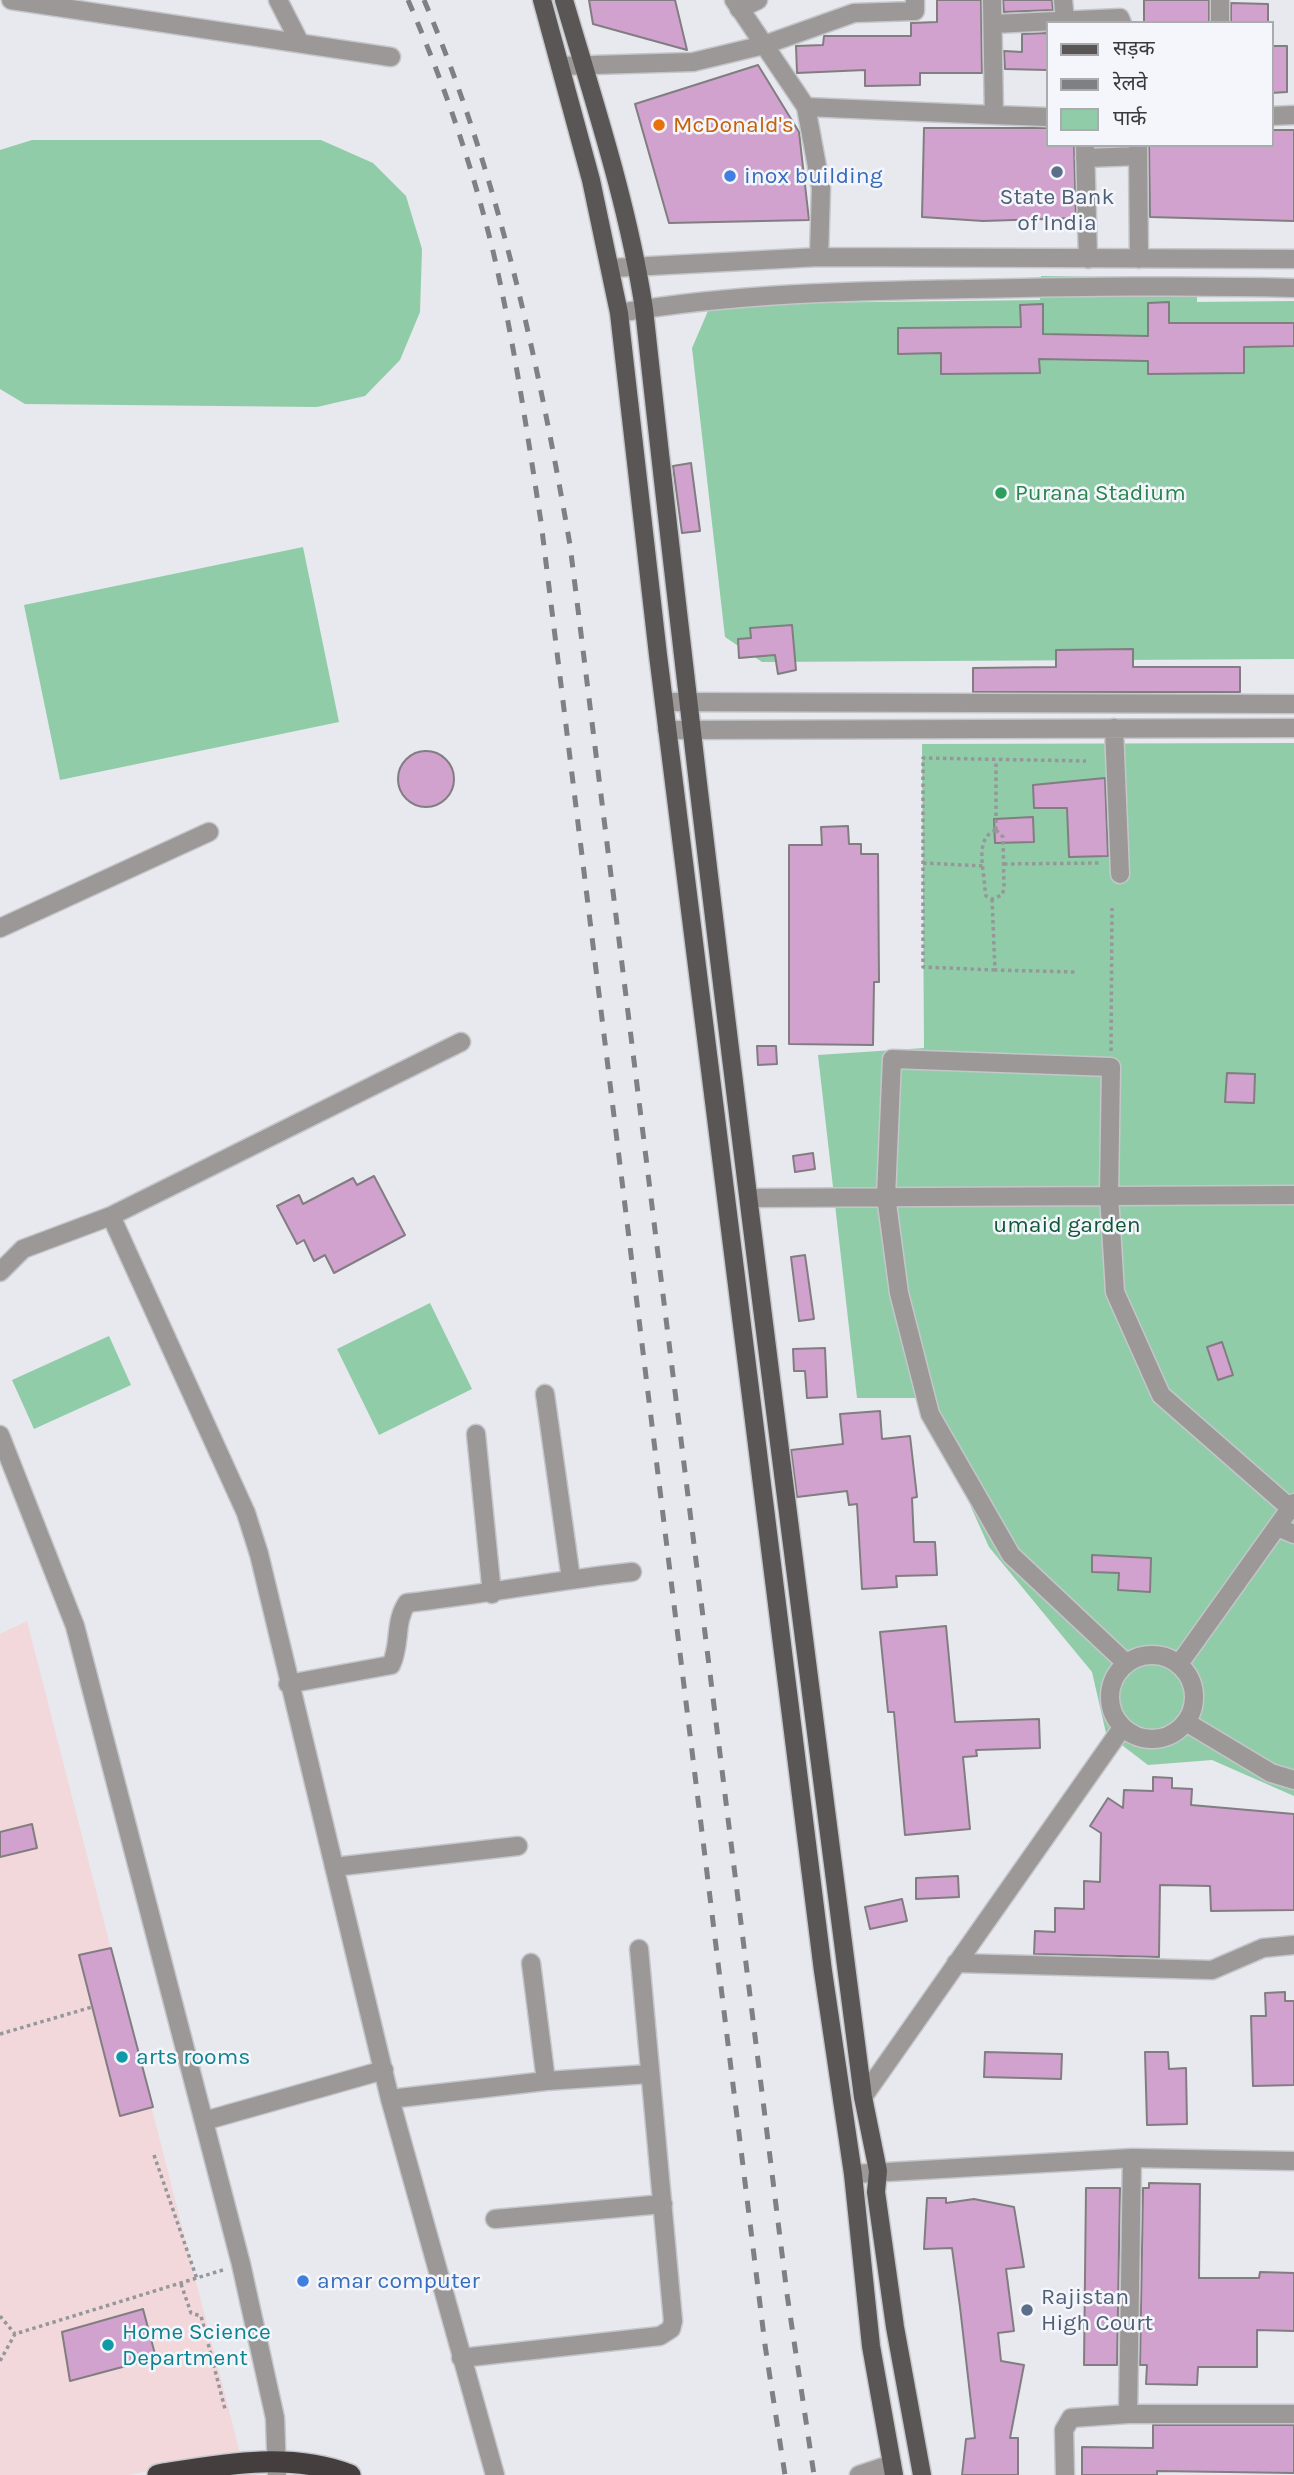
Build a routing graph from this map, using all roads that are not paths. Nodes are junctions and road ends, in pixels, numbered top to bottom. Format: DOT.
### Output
graph roads {
  1 [pos="11,0"];
  2 [pos="121,0"];
  3 [pos="278,0"];
  4 [pos="542,0"];
  5 [pos="564,0"];
  6 [pos="758,0"];
  7 [pos="915,0"];
  8 [pos="992,0"];
  9 [pos="1063,0"];
  10 [pos="1220,0"];
  11 [pos="737,5"];
  12 [pos="131,18"];
  13 [pos="1065,20"];
  14 [pos="1121,21"];
  15 [pos="1220,21"];
  16 [pos="993,23"];
  17 [pos="300,43"];
  18 [pos="764,45"];
  19 [pos="391,57"];
  20 [pos="583,64"];
  21 [pos="560,66"];
  22 [pos="806,107"];
  23 [pos="993,115"];
  24 [pos="1294,115"];
  25 [pos="1273,116"];
  26 [pos="1046,117"];
  27 [pos="1085,151"];
  28 [pos="1138,151"];
  29 [pos="819,257"];
  30 [pos="1088,260"];
  31 [pos="1139,260"];
  32 [pos="1294,260"];
  33 [pos="637,266"];
  34 [pos="612,268"];
  35 [pos="1294,288"];
  36 [pos="644,309"];
  37 [pos="619,313"];
  38 [pos="664,702"];
  39 [pos="687,704"];
  40 [pos="1294,704"];
  41 [pos="689,728"];
  42 [pos="1114,728"];
  43 [pos="1294,728"];
  44 [pos="667,730"];
  45 [pos="209,832"];
  46 [pos="1120,869"];
  47 [pos="0,929"];
  48 [pos="461,1042"];
  49 [pos="1109,1195"];
  50 [pos="1294,1195"];
  51 [pos="886,1196"];
  52 [pos="749,1198"];
  53 [pos="111,1216"];
  54 [pos="0,1272"];
  55 [pos="545,1394"];
  56 [pos="476,1434"];
  57 [pos="0,1435"];
  58 [pos="1292,1505"];
  59 [pos="1277,1527"];
  60 [pos="1294,1534"];
  61 [pos="632,1572"];
  62 [pos="571,1579"];
  63 [pos="492,1594"];
  64 [pos="1126,1663"];
  65 [pos="1179,1664"];
  66 [pos="288,1684"];
  67 [pos="1186,1723"];
  68 [pos="1122,1727"];
  69 [pos="1294,1780"];
  70 [pos="518,1846"];
  71 [pos="334,1867"];
  72 [pos="1294,1945"];
  73 [pos="639,1949"];
  74 [pos="531,1964"];
  75 [pos="956,1964"];
  76 [pos="384,2070"];
  77 [pos="649,2074"];
  78 [pos="545,2081"];
  79 [pos="863,2096"];
  80 [pos="390,2099"];
  81 [pos="204,2121"];
  82 [pos="1132,2158"];
  83 [pos="1294,2161"];
  84 [pos="878,2171"];
  85 [pos="853,2174"];
  86 [pos="663,2204"];
  87 [pos="495,2219"];
  88 [pos="461,2358"];
  89 [pos="1129,2414"];
  90 [pos="1294,2414"];
  91 [pos="277,2468"];
  92 [pos="893,2470"];
  93 [pos="859,2474"];
  94 [pos="158,2475"];
  95 [pos="350,2475"];
  96 [pos="495,2475"];
  97 [pos="922,2475"];
  98 [pos="1065,2475"];
  1 -- 12 [label="street"];
  2 -- 12 [label="street"];
  3 -- 17 [label="street"];
  4 -- 21 [label="main road"];
  5 -- 20 [label="main road"];
  6 -- 11 [label="street"];
  7 -- 18 [label="street"];
  8 -- 16 [label="street"];
  9 -- 13 [label="street"];
  10 -- 15 [label="street"];
  11 -- 18 [label="street"];
  12 -- 17 [label="street"];
  13 -- 14 [label="street"];
  13 -- 16 [label="street"];
  16 -- 23 [label="street"];
  17 -- 19 [label="street"];
  18 -- 20 [label="street"];
  18 -- 22 [label="street"];
  20 -- 21 [label="street"];
  20 -- 33 [label="main road"];
  21 -- 34 [label="main road"];
  22 -- 23 [label="street"];
  22 -- 29 [label="street"];
  23 -- 26 [label="street"];
  24 -- 25 [label="street"];
  27 -- 28 [label="street"];
  27 -- 30 [label="street"];
  28 -- 31 [label="street"];
  29 -- 30 [label="street"];
  29 -- 33 [label="street"];
  30 -- 31 [label="street"];
  31 -- 32 [label="street"];
  33 -- 34 [label="street"];
  33 -- 36 [label="main road"];
  34 -- 37 [label="main road"];
  35 -- 36 [label="street"];
  36 -- 37 [label="street"];
  36 -- 39 [label="main road"];
  37 -- 38 [label="main road"];
  38 -- 39 [label="street"];
  38 -- 44 [label="main road"];
  39 -- 40 [label="street"];
  39 -- 41 [label="main road"];
  41 -- 42 [label="street"];
  41 -- 44 [label="street"];
  41 -- 52 [label="main road"];
  42 -- 43 [label="street"];
  42 -- 46 [label="street"];
  44 -- 85 [label="main road"];
  45 -- 47 [label="street"];
  48 -- 53 [label="street"];
  49 -- 50 [label="street"];
  49 -- 51 [label="street"];
  49 -- 51 [label="street"];
  49 -- 58 [label="street"];
  51 -- 52 [label="street"];
  51 -- 64 [label="street"];
  52 -- 79 [label="main road"];
  53 -- 54 [label="street"];
  53 -- 66 [label="street"];
  55 -- 62 [label="street"];
  56 -- 63 [label="street"];
  57 -- 81 [label="street"];
  58 -- 59 [label="street"];
  59 -- 60 [label="street"];
  59 -- 65 [label="street"];
  61 -- 62 [label="street"];
  62 -- 63 [label="street"];
  63 -- 66 [label="street"];
  64 -- 65 [label="street"];
  64 -- 68 [label="street"];
  65 -- 67 [label="street"];
  66 -- 71 [label="street"];
  67 -- 68 [label="street"];
  67 -- 69 [label="street"];
  68 -- 75 [label="street"];
  70 -- 71 [label="street"];
  71 -- 76 [label="street"];
  72 -- 75 [label="street"];
  73 -- 77 [label="street"];
  74 -- 78 [label="street"];
  75 -- 79 [label="street"];
  76 -- 80 [label="street"];
  76 -- 81 [label="street"];
  77 -- 78 [label="street"];
  77 -- 86 [label="street"];
  78 -- 80 [label="street"];
  79 -- 84 [label="main road"];
  80 -- 88 [label="street"];
  81 -- 91 [label="street"];
  82 -- 83 [label="street"];
  82 -- 84 [label="street"];
  82 -- 89 [label="street"];
  84 -- 85 [label="street"];
  84 -- 97 [label="main road"];
  85 -- 92 [label="main road"];
  86 -- 87 [label="street"];
  86 -- 88 [label="street"];
  88 -- 96 [label="street"];
  89 -- 90 [label="street"];
  89 -- 98 [label="street"];
  91 -- 94 [label="highway"];
  91 -- 95 [label="highway"];
  92 -- 93 [label="street"];
}
